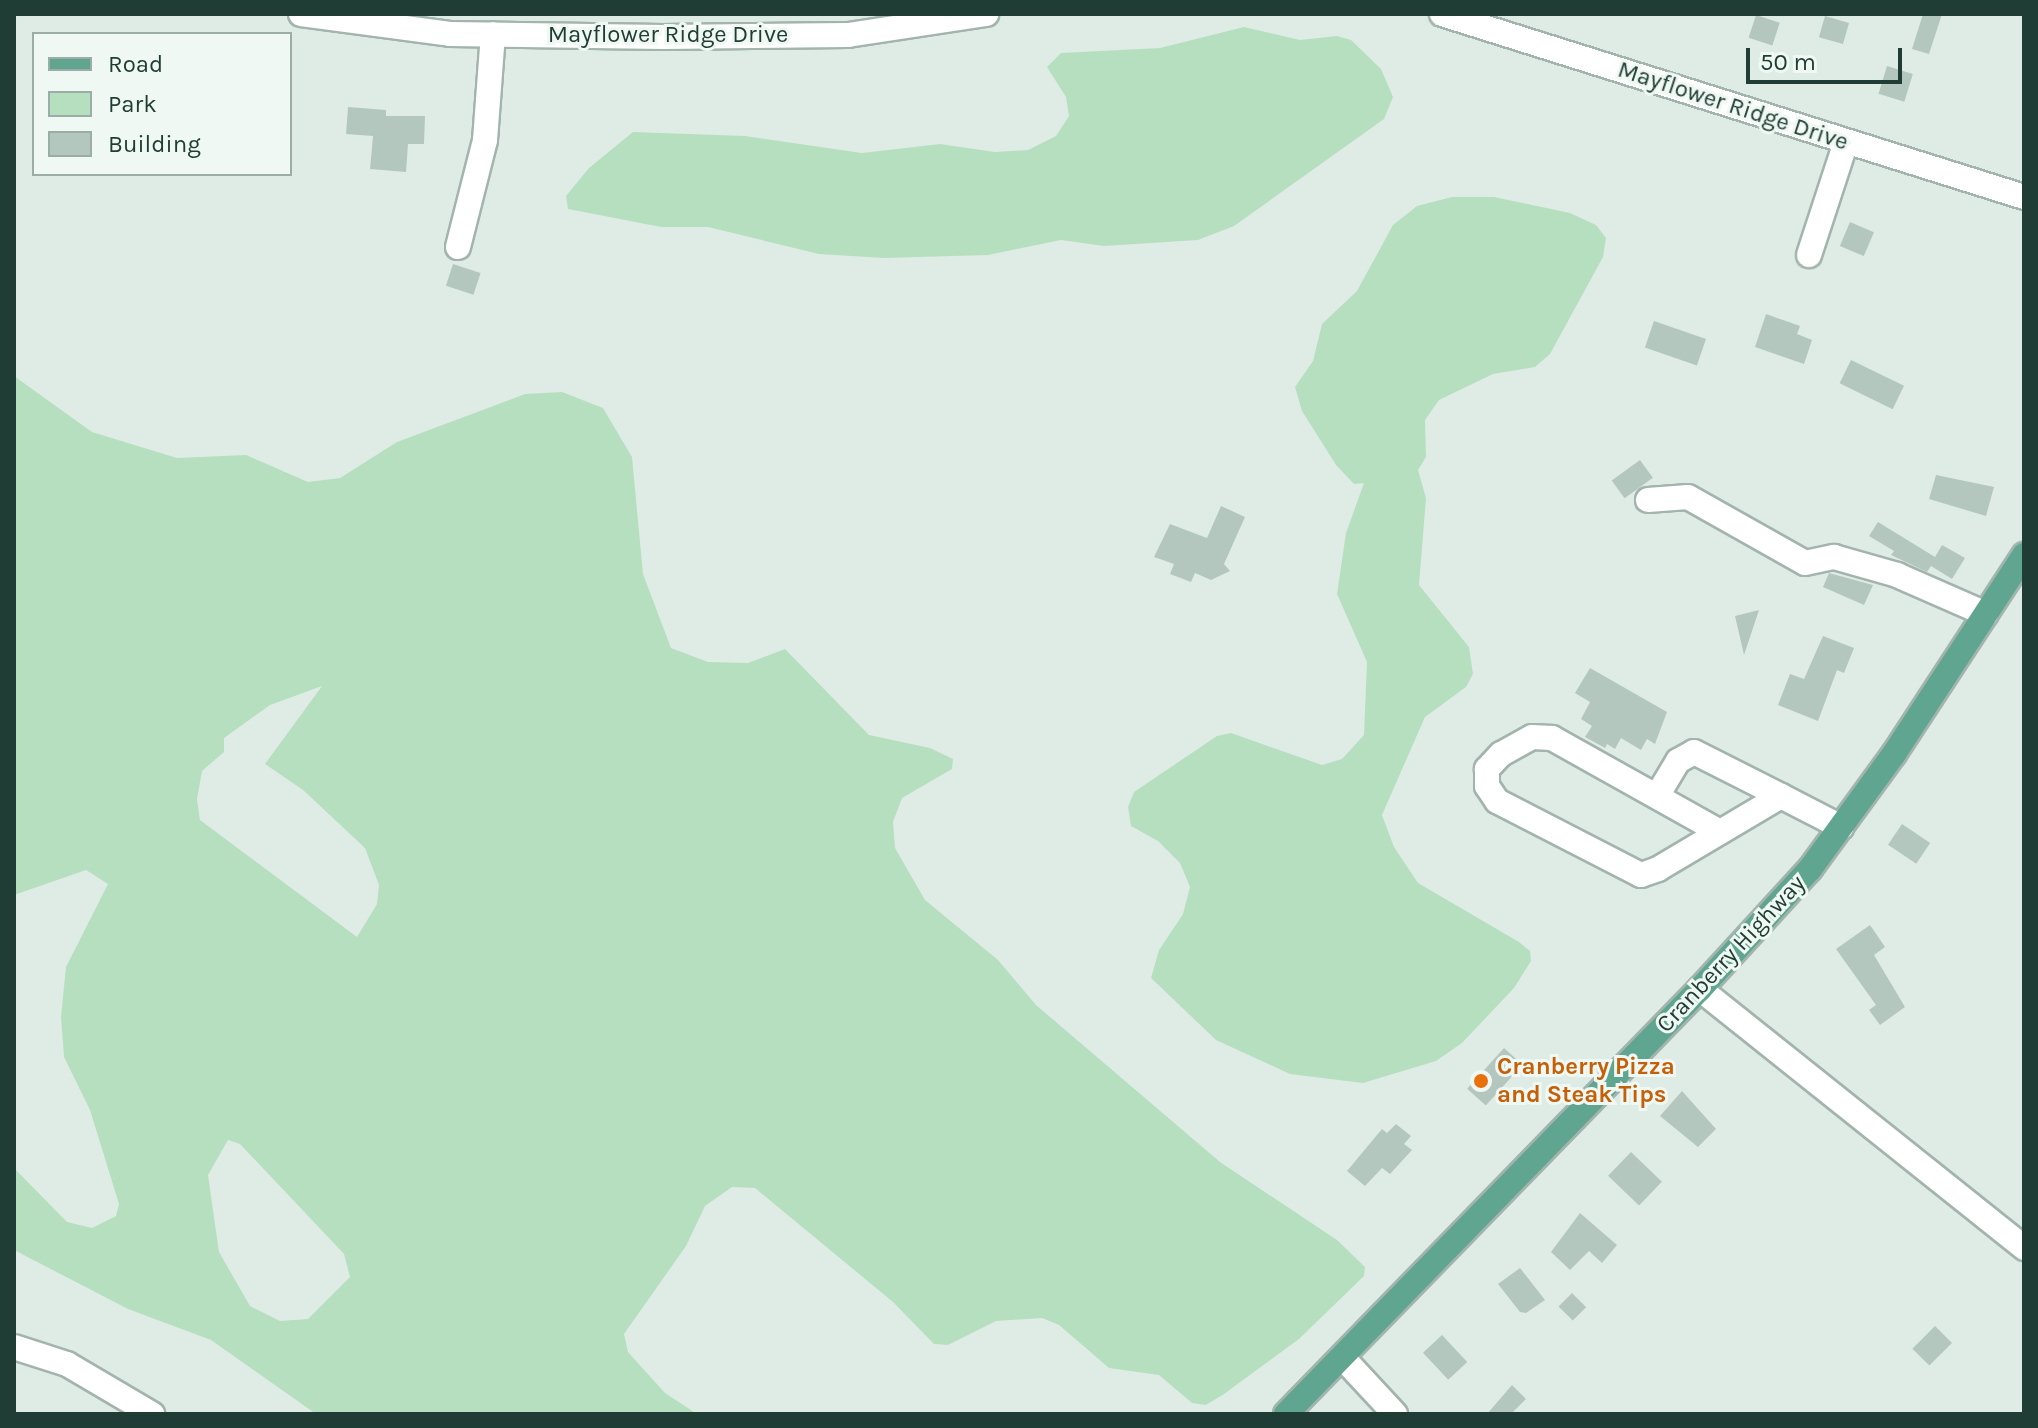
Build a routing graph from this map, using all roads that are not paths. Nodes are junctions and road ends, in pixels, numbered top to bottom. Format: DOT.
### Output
graph roads {
  1 [pos="301,14"];
  2 [pos="986,14"];
  3 [pos="1442,14"];
  4 [pos="493,34"];
  5 [pos="1846,142"];
  6 [pos="2024,197"];
  7 [pos="458,247"];
  8 [pos="1809,255"];
  9 [pos="1648,500"];
  10 [pos="2024,555"];
  11 [pos="1986,614"];
  12 [pos="1657,796"];
  13 [pos="1781,796"];
  14 [pos="1841,827"];
  15 [pos="1720,832"];
  16 [pos="1700,989"];
  17 [pos="2024,1248"];
  18 [pos="14,1347"];
  19 [pos="1342,1357"];
  20 [pos="152,1414"];
  21 [pos="1286,1414"];
  22 [pos="1395,1414"];
  1 -- 4 [label="street, Mayflower Ridge Drive"];
  2 -- 4 [label="street, Mayflower Ridge Drive"];
  3 -- 5 [label="street, Mayflower Ridge Drive"];
  4 -- 7 [label="street"];
  5 -- 6 [label="street, Mayflower Ridge Drive"];
  5 -- 8 [label="street"];
  9 -- 11 [label="street"];
  10 -- 11 [label="main road, Cranberry Highway"];
  11 -- 14 [label="main road, Cranberry Highway"];
  12 -- 13 [label="street"];
  12 -- 15 [label="street"];
  12 -- 15 [label="street"];
  13 -- 14 [label="street"];
  13 -- 15 [label="street"];
  14 -- 16 [label="main road, Cranberry Highway"];
  16 -- 17 [label="street"];
  16 -- 19 [label="main road, Cranberry Highway"];
  18 -- 20 [label="street"];
  19 -- 21 [label="main road, Cranberry Highway"];
  19 -- 22 [label="street"];
}
